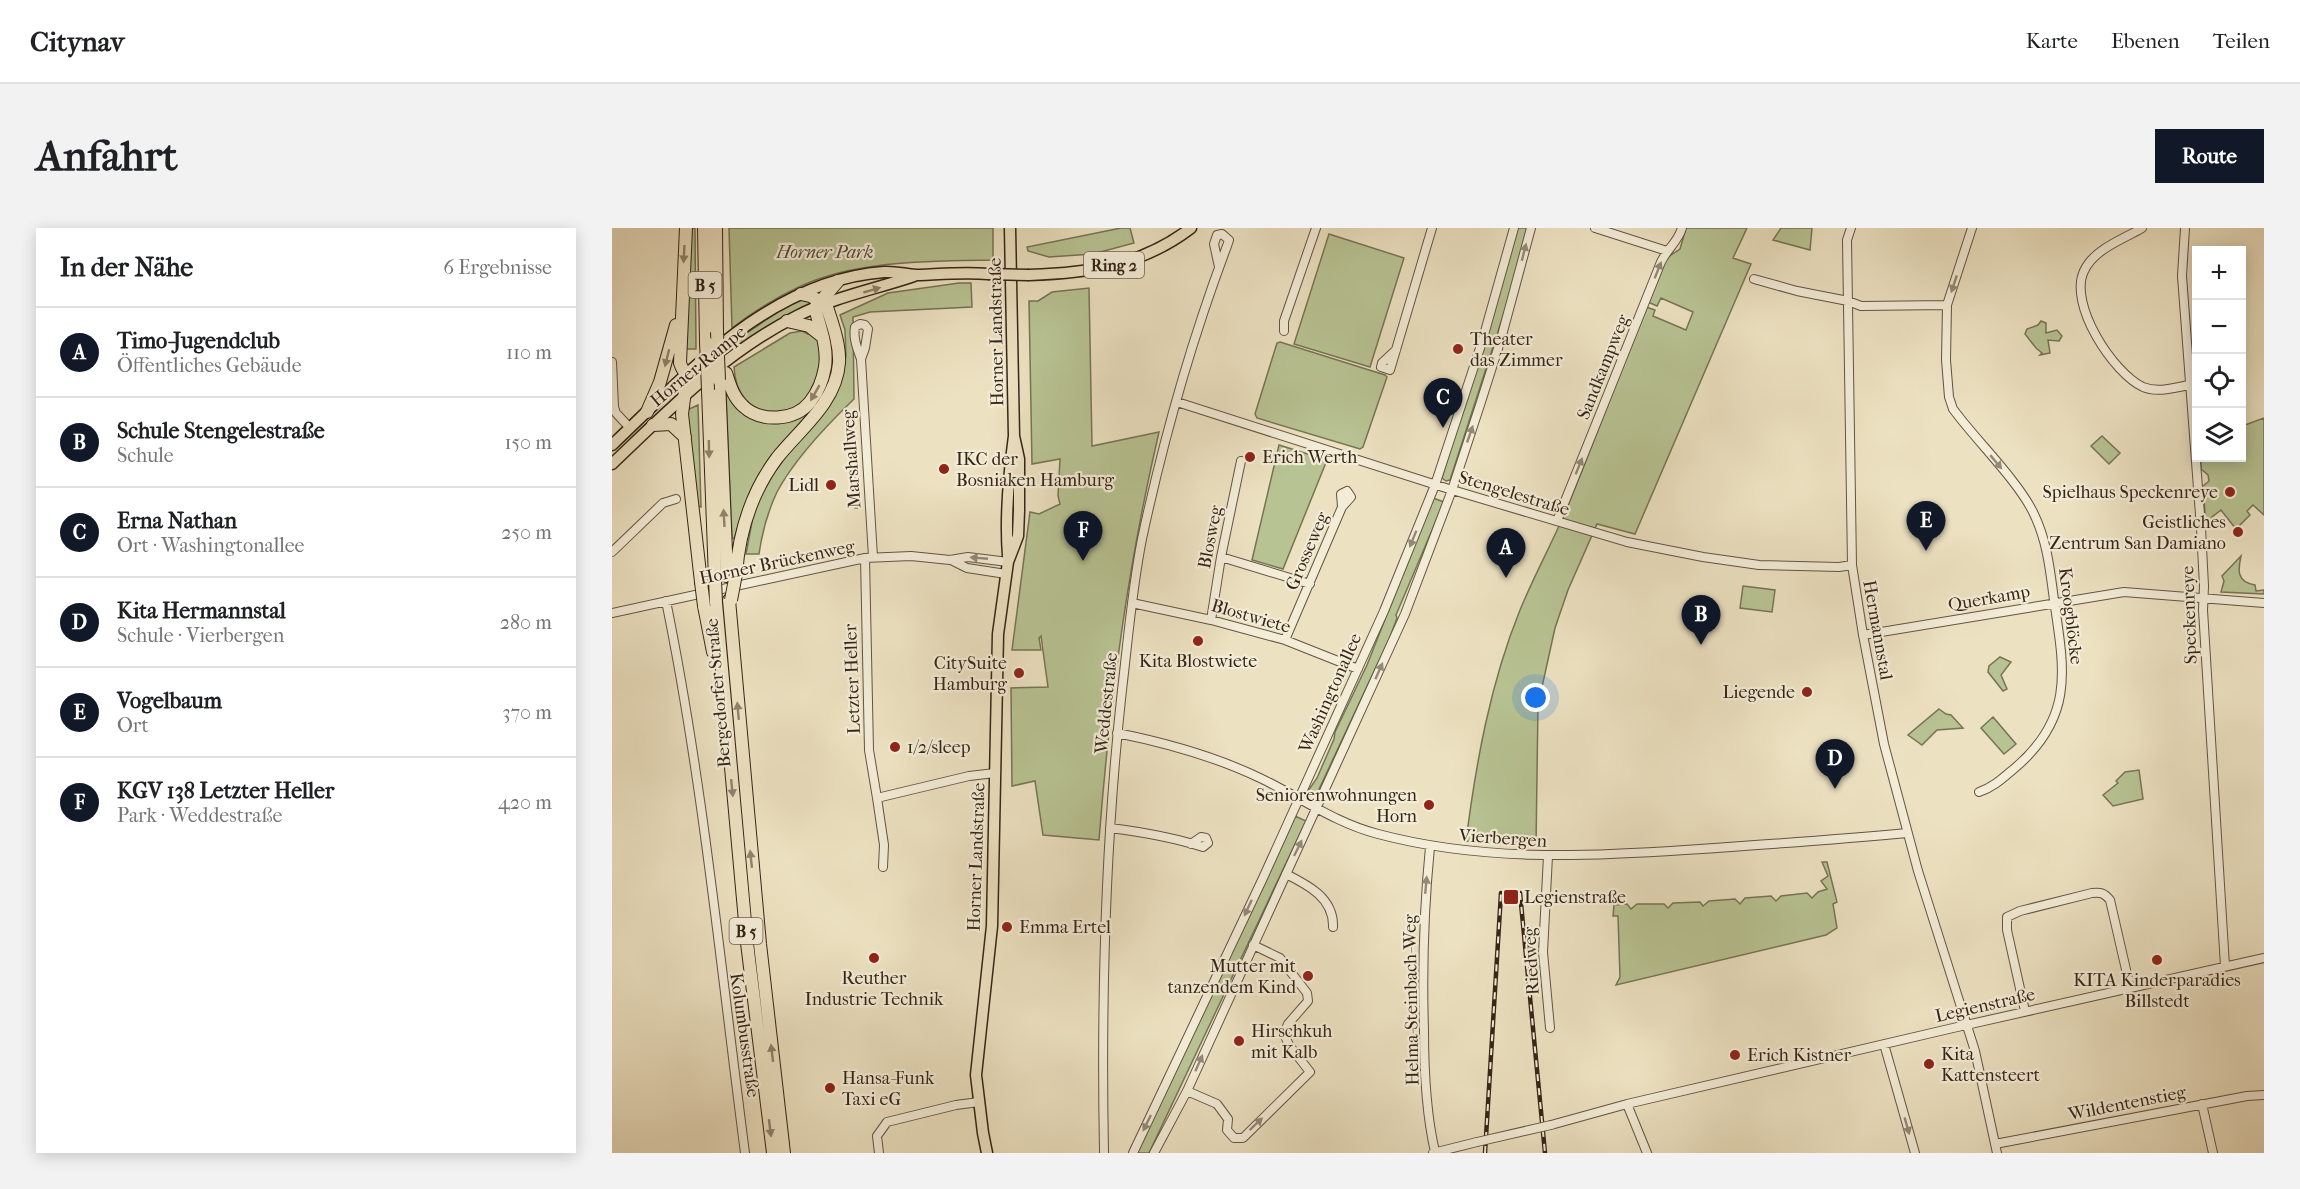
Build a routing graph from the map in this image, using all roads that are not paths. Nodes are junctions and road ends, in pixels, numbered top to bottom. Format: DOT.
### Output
graph roads {
  1 [pos="686,228"];
  2 [pos="704,228"];
  3 [pos="716,228"];
  4 [pos="1010,228"];
  5 [pos="1191,228"];
  6 [pos="1316,228"];
  7 [pos="1432,228"];
  8 [pos="1514,228"];
  9 [pos="1531,228"];
  10 [pos="1595,228"];
  11 [pos="1682,228"];
  12 [pos="1851,228"];
  13 [pos="1972,228"];
  14 [pos="2142,228"];
  15 [pos="2185,228"];
  16 [pos="1667,251"];
  17 [pos="1219,267"];
  18 [pos="918,275"];
  19 [pos="1755,279"];
  20 [pos="838,281"];
  21 [pos="801,294"];
  22 [pos="1848,301"];
  23 [pos="682,303"];
  24 [pos="820,304"];
  25 [pos="1947,305"];
  26 [pos="787,321"];
  27 [pos="1284,331"];
  28 [pos="823,337"];
  29 [pos="1396,350"];
  30 [pos="861,359"];
  31 [pos="612,362"];
  32 [pos="687,375"];
  33 [pos="722,377"];
  34 [pos="705,385"];
  35 [pos="2189,385"];
  36 [pos="683,397"];
  37 [pos="1177,402"];
  38 [pos="647,412"];
  39 [pos="653,424"];
  40 [pos="630,428"];
  41 [pos="685,437"];
  42 [pos="635,442"];
  43 [pos="612,445"];
  44 [pos="1241,461"];
  45 [pos="612,464"];
  46 [pos="1435,484"];
  47 [pos="1452,490"];
  48 [pos="676,498"];
  49 [pos="1342,507"];
  50 [pos="1557,521"];
  51 [pos="612,552"];
  52 [pos="869,557"];
  53 [pos="1221,557"];
  54 [pos="950,560"];
  55 [pos="1008,562"];
  56 [pos="1852,565"];
  57 [pos="1006,574"];
  58 [pos="732,575"];
  59 [pos="1310,584"];
  60 [pos="2204,597"];
  61 [pos="666,602"];
  62 [pos="1132,603"];
  63 [pos="2055,603"];
  64 [pos="2264,603"];
  65 [pos="722,604"];
  66 [pos="612,613"];
  67 [pos="1211,620"];
  68 [pos="1863,635"];
  69 [pos="1285,640"];
  70 [pos="1358,669"];
  71 [pos="1117,733"];
  72 [pos="995,772"];
  73 [pos="1979,792"];
  74 [pos="877,798"];
  75 [pos="1299,798"];
  76 [pos="1316,810"];
  77 [pos="1110,828"];
  78 [pos="1907,833"];
  79 [pos="1191,844"];
  80 [pos="1430,847"];
  81 [pos="1548,856"];
  82 [pos="883,867"];
  83 [pos="1286,874"];
  84 [pos="1333,927"];
  85 [pos="1253,945"];
  86 [pos="2264,958"];
  87 [pos="2225,966"];
  88 [pos="2130,987"];
  89 [pos="2025,1011"];
  90 [pos="1967,1025"];
  91 [pos="1550,1028"];
  92 [pos="1884,1044"];
  93 [pos="1187,1091"];
  94 [pos="2264,1095"];
  95 [pos="979,1102"];
  96 [pos="1627,1104"];
  97 [pos="2202,1104"];
  98 [pos="1995,1144"];
  99 [pos="746,1153"];
  100 [pos="773,1153"];
  101 [pos="784,1153"];
  102 [pos="879,1153"];
  103 [pos="987,1153"];
  104 [pos="1104,1153"];
  105 [pos="1133,1153"];
  106 [pos="1154,1153"];
  107 [pos="1434,1153"];
  108 [pos="1647,1153"];
  109 [pos="1915,1153"];
  110 [pos="1997,1153"];
  111 [pos="2212,1153"];
  1 -- 23 [label="highway, B 5, one-way"];
  2 -- 34 [label="highway, B 5, bridge"];
  3 -- 33 [label="highway, B 5"];
  4 -- 55 [label="main road, Horner Landstraße"];
  5 -- 18 [label="main road, Horner Rampe / Ring 2, bridge"];
  6 -- 27 [label="street"];
  7 -- 29 [label="street"];
  8 -- 46 [label="street, Washingtonallee"];
  47 -- 9 [label="street, Washingtonallee, one-way"];
  10 -- 16 [label="street"];
  11 -- 16 [label="street, Sandkampweg"];
  12 -- 22 [label="street, Hermannstal"];
  13 -- 25 [label="street, Kroogblöcke, one-way"];
  14 -- 35 [label="street"];
  15 -- 35 [label="street, Speckenreye"];
  50 -- 16 [label="street, Sandkampweg, one-way"];
  17 -- 37 [label="street, Weddestraße"];
  18 -- 20 [label="main road, Horner Rampe / Ring 2"];
  24 -- 18 [label="main road, Horner Rampe / Ring 2, one-way"];
  19 -- 22 [label="street"];
  20 -- 21 [label="main road, Horner Rampe / Ring 2"];
  20 -- 24 [label="highway"];
  21 -- 24 [label="highway"];
  21 -- 32 [label="main road, Horner Rampe / Ring 2"];
  22 -- 25 [label="street"];
  22 -- 56 [label="street, Hermannstal"];
  23 -- 32 [label="highway"];
  23 -- 38 [label="highway, one-way"];
  24 -- 26 [label="main road, Horner Rampe / Ring 2"];
  24 -- 28 [label="highway"];
  24 -- 58 [label="highway"];
  25 -- 63 [label="street, Kroogblöcke, one-way"];
  26 -- 28 [label="highway"];
  26 -- 34 [label="main road, Horner Rampe / Ring 2"];
  28 -- 33 [label="highway, one-way"];
  30 -- 52 [label="street, Marshallweg"];
  31 -- 40 [label="street"];
  32 -- 34 [label="highway"];
  32 -- 36 [label="highway"];
  32 -- 38 [label="main road, Horner Rampe / Ring 2"];
  58 -- 33 [label="highway, one-way"];
  34 -- 36 [label="main road, Horner Rampe / Ring 2"];
  34 -- 65 [label="highway, B 5, one-way, bridge"];
  35 -- 60 [label="street, Speckenreye"];
  36 -- 39 [label="main road, Horner Rampe / Ring 2"];
  36 -- 41 [label="highway"];
  37 -- 46 [label="street, Stengelestraße"];
  37 -- 62 [label="street, Weddestraße"];
  38 -- 40 [label="main road, Horner Rampe / Ring 2"];
  39 -- 41 [label="highway"];
  39 -- 42 [label="main road, Horner Rampe / Ring 2"];
  40 -- 42 [label="main road"];
  40 -- 43 [label="main road, Horner Rampe / Ring 2"];
  41 -- 65 [label="highway, bridge"];
  42 -- 45 [label="main road, Horner Rampe / Ring 2"];
  44 -- 53 [label="street, Blosweg"];
  46 -- 47 [label="street, Stengelestraße"];
  46 -- 70 [label="street, Washingtonallee, one-way"];
  47 -- 50 [label="street, Stengelestraße"];
  76 -- 47 [label="street, Washingtonallee, one-way"];
  48 -- 51 [label="street"];
  49 -- 59 [label="street, Grosseweg"];
  50 -- 56 [label="street, Stengelestraße"];
  52 -- 54 [label="street, Horner Brückenweg"];
  52 -- 61 [label="street, Horner Brückenweg"];
  52 -- 74 [label="street, Letzter Heller"];
  53 -- 59 [label="street"];
  53 -- 67 [label="street, Blosweg"];
  55 -- 54 [label="street, Horner Brückenweg, one-way"];
  54 -- 57 [label="street, Horner Brückenweg"];
  55 -- 57 [label="main road, Horner Landstraße"];
  56 -- 68 [label="street, Hermannstal"];
  57 -- 72 [label="main road, Horner Landstraße"];
  58 -- 65 [label="highway, bridge"];
  59 -- 69 [label="street, Grosseweg"];
  60 -- 63 [label="street, Querkamp"];
  60 -- 64 [label="street, Querkamp"];
  60 -- 87 [label="street, Speckenreye"];
  61 -- 66 [label="street, Horner Brückenweg"];
  61 -- 99 [label="street, Kolumbusstraße"];
  62 -- 67 [label="street, Blostwiete"];
  62 -- 71 [label="street, Weddestraße"];
  63 -- 68 [label="street, Querkamp"];
  63 -- 73 [label="street, Kroogblöcke"];
  65 -- 100 [label="highway, B 5, one-way"];
  101 -- 65 [label="highway, Bergedorfer Straße / B 5, one-way"];
  67 -- 69 [label="street, Blostwiete"];
  68 -- 78 [label="street, Hermannstal"];
  69 -- 70 [label="street, Blostwiete"];
  70 -- 75 [label="street, Washingtonallee"];
  71 -- 75 [label="street, Vierbergen"];
  71 -- 77 [label="street, Weddestraße"];
  72 -- 74 [label="street"];
  72 -- 95 [label="main road, Horner Landstraße"];
  74 -- 82 [label="street, Letzter Heller"];
  75 -- 76 [label="street, Vierbergen"];
  75 -- 105 [label="street, Washingtonallee, one-way"];
  76 -- 80 [label="street, Vierbergen"];
  83 -- 76 [label="street, Washingtonallee, one-way"];
  77 -- 79 [label="street"];
  77 -- 104 [label="street, Weddestraße"];
  78 -- 81 [label="street, Vierbergen"];
  78 -- 90 [label="street, Hermannstal"];
  80 -- 81 [label="street, Vierbergen"];
  107 -- 80 [label="street, Helma-Steinbach-Weg, one-way"];
  81 -- 91 [label="street, Riedweg"];
  83 -- 84 [label="street"];
  83 -- 85 [label="street, Washingtonallee"];
  93 -- 85 [label="street, Washingtonallee, one-way"];
  93 -- 85 [label="street, one-way"];
  86 -- 87 [label="street, Legienstraße"];
  87 -- 88 [label="street, Legienstraße"];
  88 -- 89 [label="street, Legienstraße"];
  88 -- 89 [label="street"];
  89 -- 90 [label="street, Legienstraße"];
  90 -- 92 [label="street, Legienstraße"];
  90 -- 98 [label="street, Hermannstal"];
  92 -- 96 [label="street, Legienstraße"];
  92 -- 109 [label="street, one-way"];
  93 -- 106 [label="street, Washingtonallee"];
  94 -- 97 [label="street, Wildentenstieg"];
  95 -- 102 [label="street"];
  95 -- 103 [label="main road, Horner Landstraße"];
  96 -- 107 [label="street, Legienstraße, bridge"];
  96 -- 108 [label="street"];
  97 -- 98 [label="street, Wildentenstieg"];
  97 -- 111 [label="street"];
  98 -- 110 [label="street, Hermannstal"];
}
